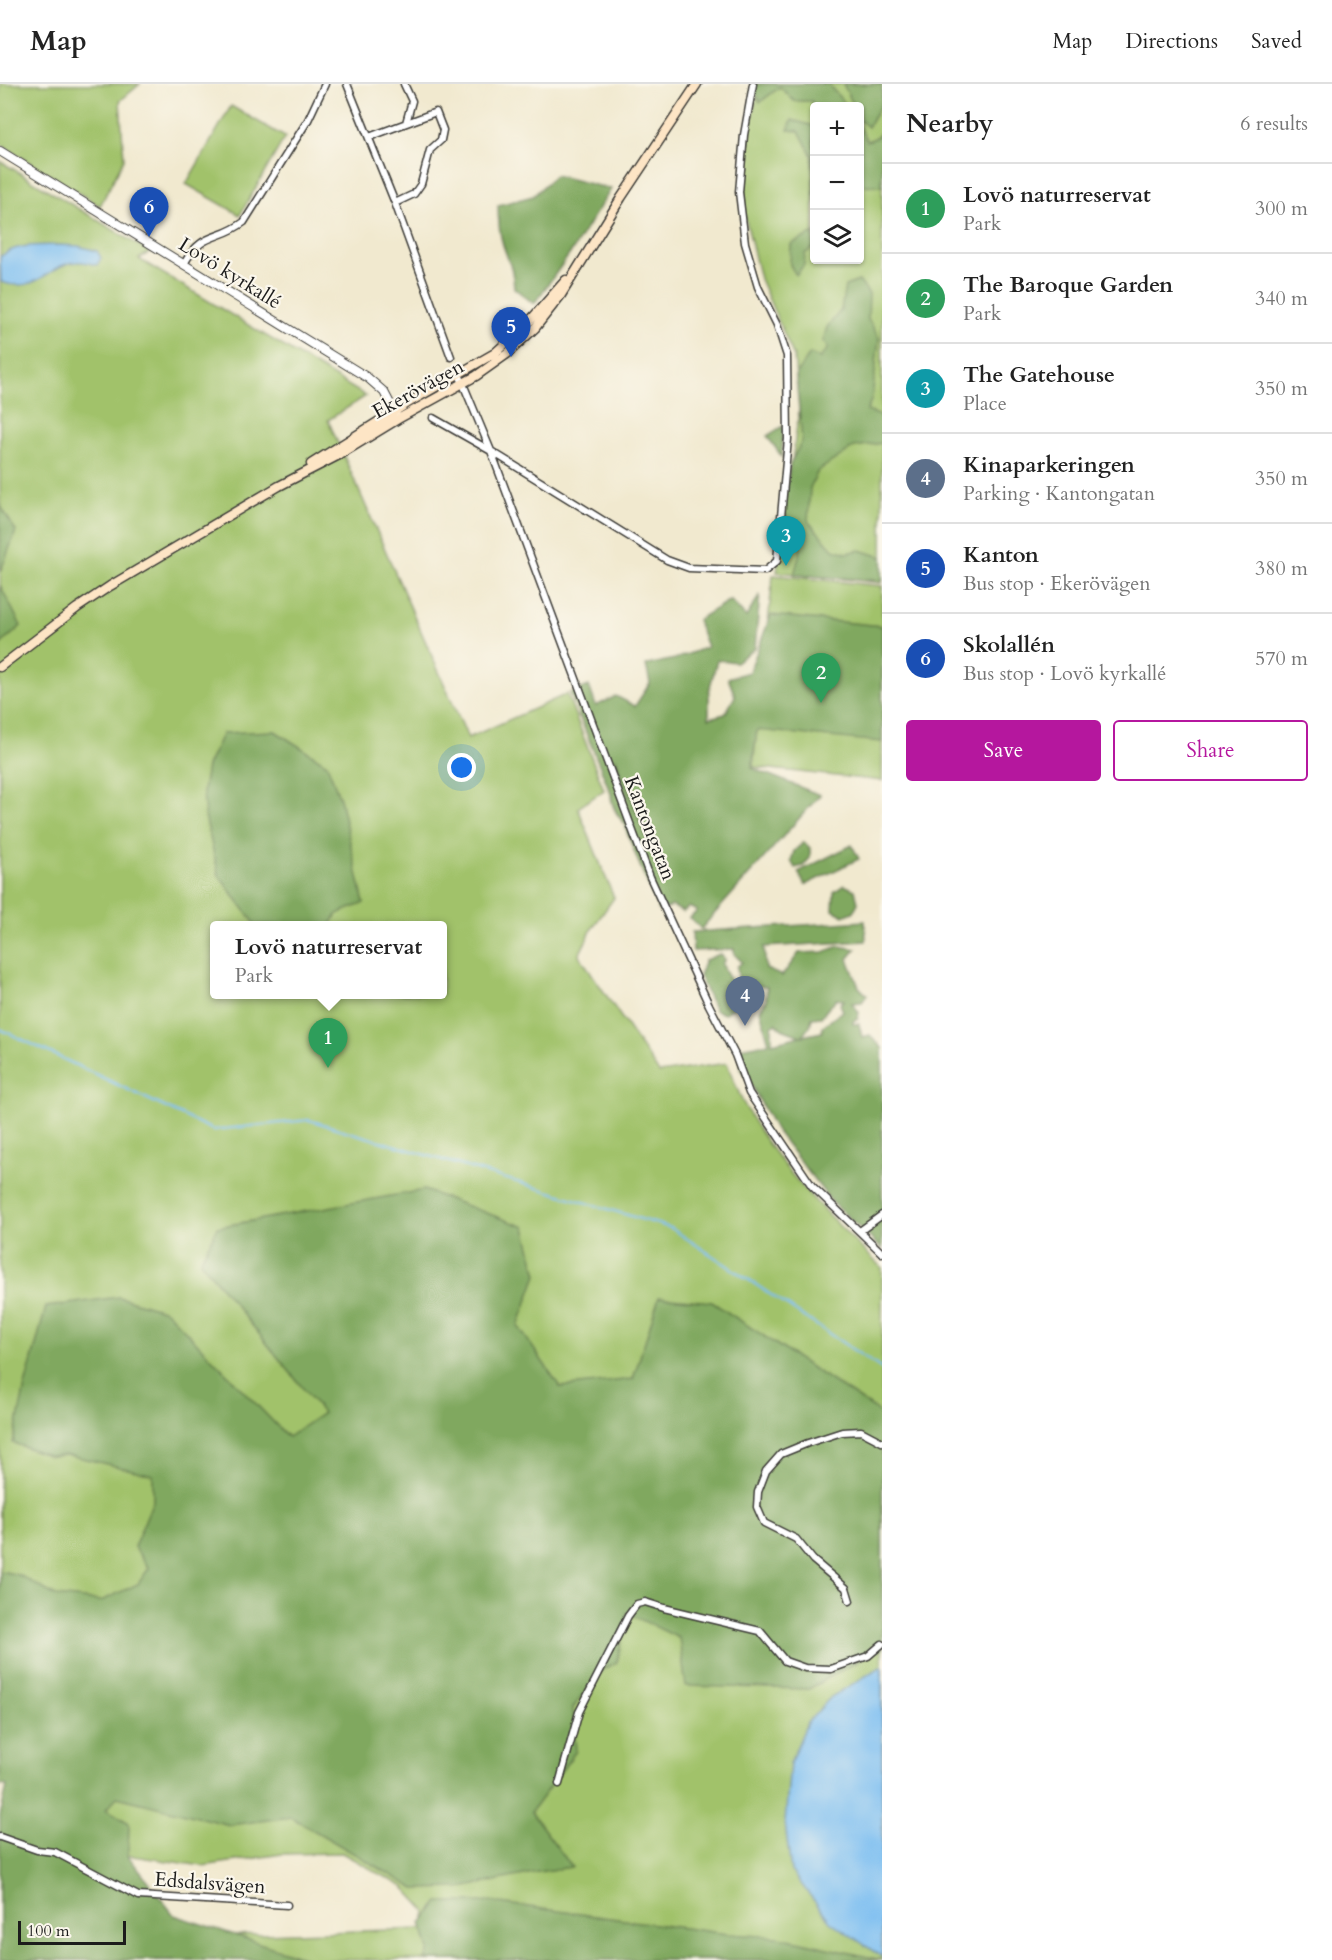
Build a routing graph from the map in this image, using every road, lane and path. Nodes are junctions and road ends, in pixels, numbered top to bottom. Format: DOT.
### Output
graph roads {
  1 [pos="325,84"];
  2 [pos="347,84"];
  3 [pos="405,84"];
  4 [pos="697,84"];
  5 [pos="753,84"];
  6 [pos="406,123"];
  7 [pos="369,137"];
  8 [pos="0,151"];
  9 [pos="395,203"];
  10 [pos="184,264"];
  11 [pos="451,357"];
  12 [pos="461,379"];
  13 [pos="396,415"];
  14 [pos="433,418"];
  15 [pos="491,451"];
  16 [pos="0,667"];
  17 [pos="882,1215"];
  18 [pos="860,1231"];
  19 [pos="882,1253"];
  20 [pos="882,1442"];
  21 [pos="850,1601"];
  22 [pos="882,1644"];
  23 [pos="559,1784"];
  24 [pos="0,1837"];
  25 [pos="287,1905"];
  1 -- 10 [label="street"];
  2 -- 7 [label="street"];
  3 -- 6 [label="street"];
  4 -- 12 [label="main road, Ekerövägen"];
  5 -- 15 [label="street"];
  6 -- 7 [label="street"];
  6 -- 9 [label="street"];
  7 -- 9 [label="street"];
  8 -- 10 [label="street, Lovö kyrkallé"];
  9 -- 11 [label="street"];
  10 -- 13 [label="street, Lovö kyrkallé"];
  12 -- 13 [label="main road, Ekerövägen"];
  12 -- 15 [label="street, Kantongatan"];
  13 -- 16 [label="main road, Ekerövägen"];
  14 -- 15 [label="street"];
  15 -- 18 [label="street, Kantongatan"];
  17 -- 18 [label="street"];
  18 -- 19 [label="street, Kantongatan"];
  20 -- 21 [label="street"];
  22 -- 23 [label="street"];
  24 -- 25 [label="street, Edsdalsvägen"];
}
